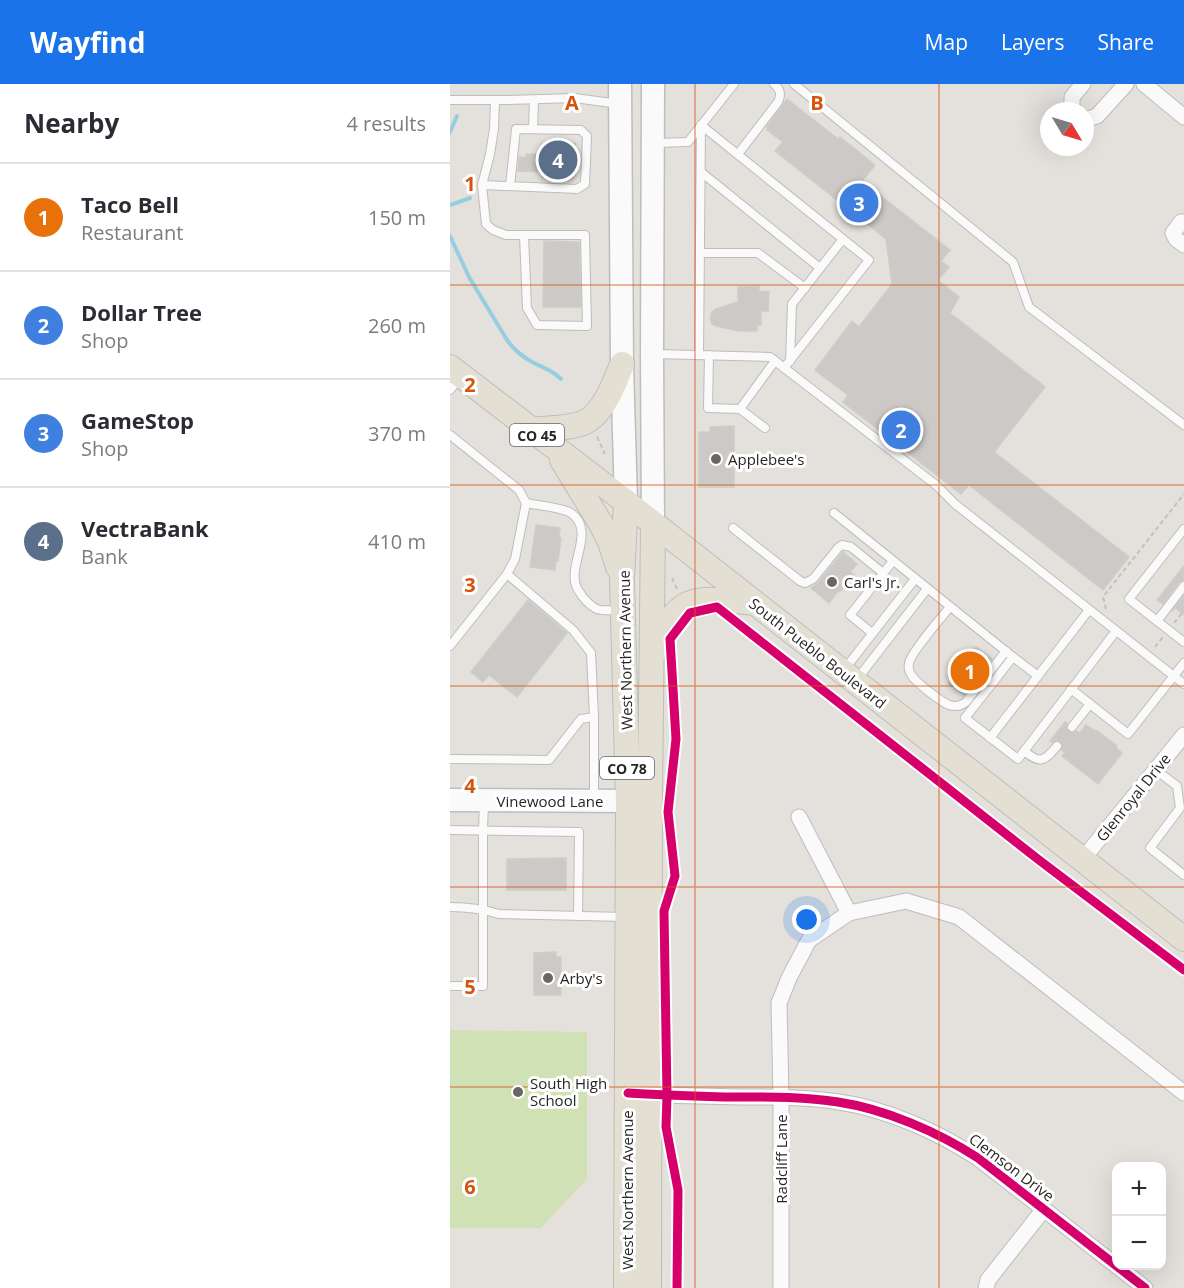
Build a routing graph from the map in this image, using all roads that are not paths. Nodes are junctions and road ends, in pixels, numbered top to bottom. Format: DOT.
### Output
graph roads {
  1 [pos="653,84"];
  2 [pos="734,84"];
  3 [pos="774,84"];
  4 [pos="795,84"];
  5 [pos="1083,84"];
  6 [pos="1126,84"];
  7 [pos="1144,84"];
  8 [pos="620,95"];
  9 [pos="450,100"];
  10 [pos="495,100"];
  11 [pos="534,100"];
  12 [pos="1072,102"];
  13 [pos="1094,117"];
  14 [pos="1184,117"];
  15 [pos="701,125"];
  16 [pos="533,129"];
  17 [pos="652,143"];
  18 [pos="738,154"];
  19 [pos="701,172"];
  20 [pos="482,185"];
  21 [pos="510,186"];
  22 [pos="1184,222"];
  23 [pos="524,235"];
  24 [pos="843,239"];
  25 [pos="1184,245"];
  26 [pos="700,253"];
  27 [pos="820,268"];
  28 [pos="804,288"];
  29 [pos="652,354"];
  30 [pos="699,355"];
  31 [pos="709,355"];
  32 [pos="775,361"];
  33 [pos="790,361"];
  34 [pos="622,364"];
  35 [pos="784,368"];
  36 [pos="454,378"];
  37 [pos="740,409"];
  38 [pos="1184,425"];
  39 [pos="765,428"];
  40 [pos="530,430"];
  41 [pos="450,435"];
  42 [pos="557,450"];
  43 [pos="626,502"];
  44 [pos="526,503"];
  45 [pos="834,513"];
  46 [pos="653,525"];
  47 [pos="733,528"];
  48 [pos="1184,529"];
  49 [pos="893,561"];
  50 [pos="883,573"];
  51 [pos="507,574"];
  52 [pos="622,579"];
  53 [pos="915,579"];
  54 [pos="1184,586"];
  55 [pos="927,589"];
  56 [pos="754,603"];
  57 [pos="950,607"];
  58 [pos="623,610"];
  59 [pos="1089,610"];
  60 [pos="1157,621"];
  61 [pos="1116,631"];
  62 [pos="872,633"];
  63 [pos="1184,642"];
  64 [pos="450,646"];
  65 [pos="1009,654"];
  66 [pos="652,658"];
  67 [pos="1184,663"];
  68 [pos="1038,676"];
  69 [pos="1173,676"];
  70 [pos="848,677"];
  71 [pos="1184,684"];
  72 [pos="1071,689"];
  73 [pos="1090,704"];
  74 [pos="594,717"];
  75 [pos="1072,727"];
  76 [pos="1184,735"];
  77 [pos="990,738"];
  78 [pos="1057,746"];
  79 [pos="1024,751"];
  80 [pos="450,759"];
  81 [pos="1156,770"];
  82 [pos="450,800"];
  83 [pos="484,800"];
  84 [pos="639,800"];
  85 [pos="594,801"];
  86 [pos="1182,810"];
  87 [pos="799,817"];
  88 [pos="450,830"];
  89 [pos="483,830"];
  90 [pos="1082,860"];
  91 [pos="1182,871"];
  92 [pos="450,906"];
  93 [pos="483,909"];
  94 [pos="849,913"];
  95 [pos="578,916"];
  96 [pos="627,917"];
  97 [pos="1184,939"];
  98 [pos="450,986"];
  99 [pos="1184,1093"];
  100 [pos="639,1094"];
  101 [pos="782,1097"];
  102 [pos="1044,1209"];
  103 [pos="626,1288"];
  104 [pos="649,1288"];
  105 [pos="781,1288"];
  106 [pos="986,1288"];
  107 [pos="1145,1288"];
  1 -- 17 [label="main road, West Northern Avenue / CO 78"];
  2 -- 15 [label="lane"];
  3 -- 18 [label="lane"];
  4 -- 38 [label="lane"];
  5 -- 12 [label="street"];
  6 -- 13 [label="street"];
  7 -- 14 [label="street"];
  8 -- 11 [label="lane"];
  8 -- 17 [label="main road"];
  8 -- 34 [label="main road, West Northern Avenue / CO 78"];
  9 -- 10 [label="lane"];
  10 -- 11 [label="lane"];
  10 -- 20 [label="lane"];
  11 -- 16 [label="lane"];
  15 -- 17 [label="lane"];
  15 -- 18 [label="lane"];
  15 -- 19 [label="lane"];
  16 -- 21 [label="lane"];
  16 -- 21 [label="lane"];
  17 -- 29 [label="main road, West Northern Avenue / CO 78"];
  18 -- 24 [label="lane"];
  19 -- 26 [label="lane"];
  19 -- 27 [label="lane"];
  20 -- 21 [label="lane"];
  20 -- 23 [label="lane"];
  22 -- 25 [label="street"];
  23 -- 23 [label="lane"];
  24 -- 27 [label="lane"];
  24 -- 33 [label="lane"];
  26 -- 28 [label="lane"];
  26 -- 30 [label="lane"];
  27 -- 28 [label="lane"];
  28 -- 33 [label="lane"];
  29 -- 30 [label="lane"];
  29 -- 46 [label="main road, West Northern Avenue / CO 78"];
  30 -- 31 [label="lane"];
  31 -- 32 [label="lane"];
  31 -- 37 [label="lane"];
  32 -- 35 [label="lane"];
  32 -- 37 [label="lane"];
  33 -- 35 [label="lane"];
  34 -- 40 [label="main road"];
  34 -- 43 [label="main road, West Northern Avenue / CO 78"];
  35 -- 59 [label="lane"];
  36 -- 40 [label="main road, South Pueblo Boulevard / CO 45"];
  37 -- 39 [label="lane"];
  40 -- 42 [label="main road, South Pueblo Boulevard / CO 45"];
  41 -- 44 [label="lane"];
  42 -- 43 [label="main road, South Pueblo Boulevard / CO 45"];
  42 -- 52 [label="main road"];
  43 -- 46 [label="main road, South Pueblo Boulevard / CO 45"];
  43 -- 52 [label="main road, West Northern Avenue / CO 78"];
  44 -- 51 [label="lane"];
  44 -- 58 [label="lane"];
  45 -- 49 [label="lane"];
  46 -- 56 [label="main road, South Pueblo Boulevard / CO 45"];
  46 -- 66 [label="main road, West Northern Avenue / CO 78"];
  47 -- 50 [label="lane"];
  48 -- 60 [label="lane"];
  49 -- 50 [label="lane"];
  49 -- 53 [label="lane"];
  50 -- 62 [label="lane"];
  51 -- 64 [label="lane"];
  51 -- 74 [label="lane"];
  52 -- 58 [label="main road, West Northern Avenue / CO 78"];
  53 -- 55 [label="lane"];
  53 -- 62 [label="lane"];
  54 -- 60 [label="lane"];
  55 -- 57 [label="lane"];
  55 -- 70 [label="lane"];
  56 -- 66 [label="main road"];
  56 -- 70 [label="main road, South Pueblo Boulevard / CO 45"];
  57 -- 65 [label="lane"];
  57 -- 65 [label="lane"];
  58 -- 84 [label="main road, West Northern Avenue / CO 78"];
  59 -- 61 [label="lane"];
  59 -- 68 [label="lane"];
  60 -- 63 [label="lane"];
  61 -- 69 [label="lane"];
  61 -- 72 [label="lane"];
  62 -- 70 [label="lane"];
  65 -- 68 [label="lane"];
  65 -- 77 [label="lane"];
  66 -- 84 [label="main road, West Northern Avenue / CO 78"];
  67 -- 69 [label="lane"];
  68 -- 77 [label="lane"];
  69 -- 71 [label="lane"];
  69 -- 73 [label="lane"];
  70 -- 90 [label="main road, South Pueblo Boulevard / CO 45"];
  72 -- 73 [label="lane"];
  72 -- 79 [label="lane"];
  73 -- 75 [label="lane"];
  74 -- 80 [label="lane"];
  74 -- 85 [label="lane"];
  76 -- 81 [label="street, Glenroyal Drive"];
  77 -- 79 [label="lane"];
  78 -- 79 [label="lane"];
  81 -- 86 [label="lane"];
  81 -- 90 [label="street, Glenroyal Drive"];
  82 -- 83 [label="main road, Vinewood Lane"];
  83 -- 85 [label="main road, Vinewood Lane"];
  83 -- 89 [label="lane"];
  84 -- 85 [label="main road, Vinewood Lane"];
  84 -- 96 [label="main road, West Northern Avenue / CO 78"];
  84 -- 100 [label="main road, West Northern Avenue / CO 78"];
  86 -- 91 [label="lane"];
  87 -- 94 [label="street"];
  88 -- 89 [label="lane"];
  89 -- 93 [label="lane"];
  89 -- 95 [label="lane"];
  90 -- 97 [label="main road, South Pueblo Boulevard / CO 45"];
  92 -- 93 [label="lane"];
  93 -- 95 [label="lane"];
  93 -- 98 [label="lane"];
  94 -- 99 [label="street, Radcliff Lane"];
  94 -- 101 [label="street, Radcliff Lane"];
  95 -- 96 [label="lane"];
  96 -- 100 [label="main road, West Northern Avenue / CO 78"];
  100 -- 101 [label="street, Clemson Drive"];
  100 -- 103 [label="main road, West Northern Avenue / CO 78"];
  100 -- 104 [label="main road, West Northern Avenue / CO 78"];
  101 -- 102 [label="street, Clemson Drive"];
  101 -- 105 [label="street, Radcliff Lane"];
  102 -- 106 [label="street"];
  102 -- 107 [label="street, Clemson Drive"];
}
